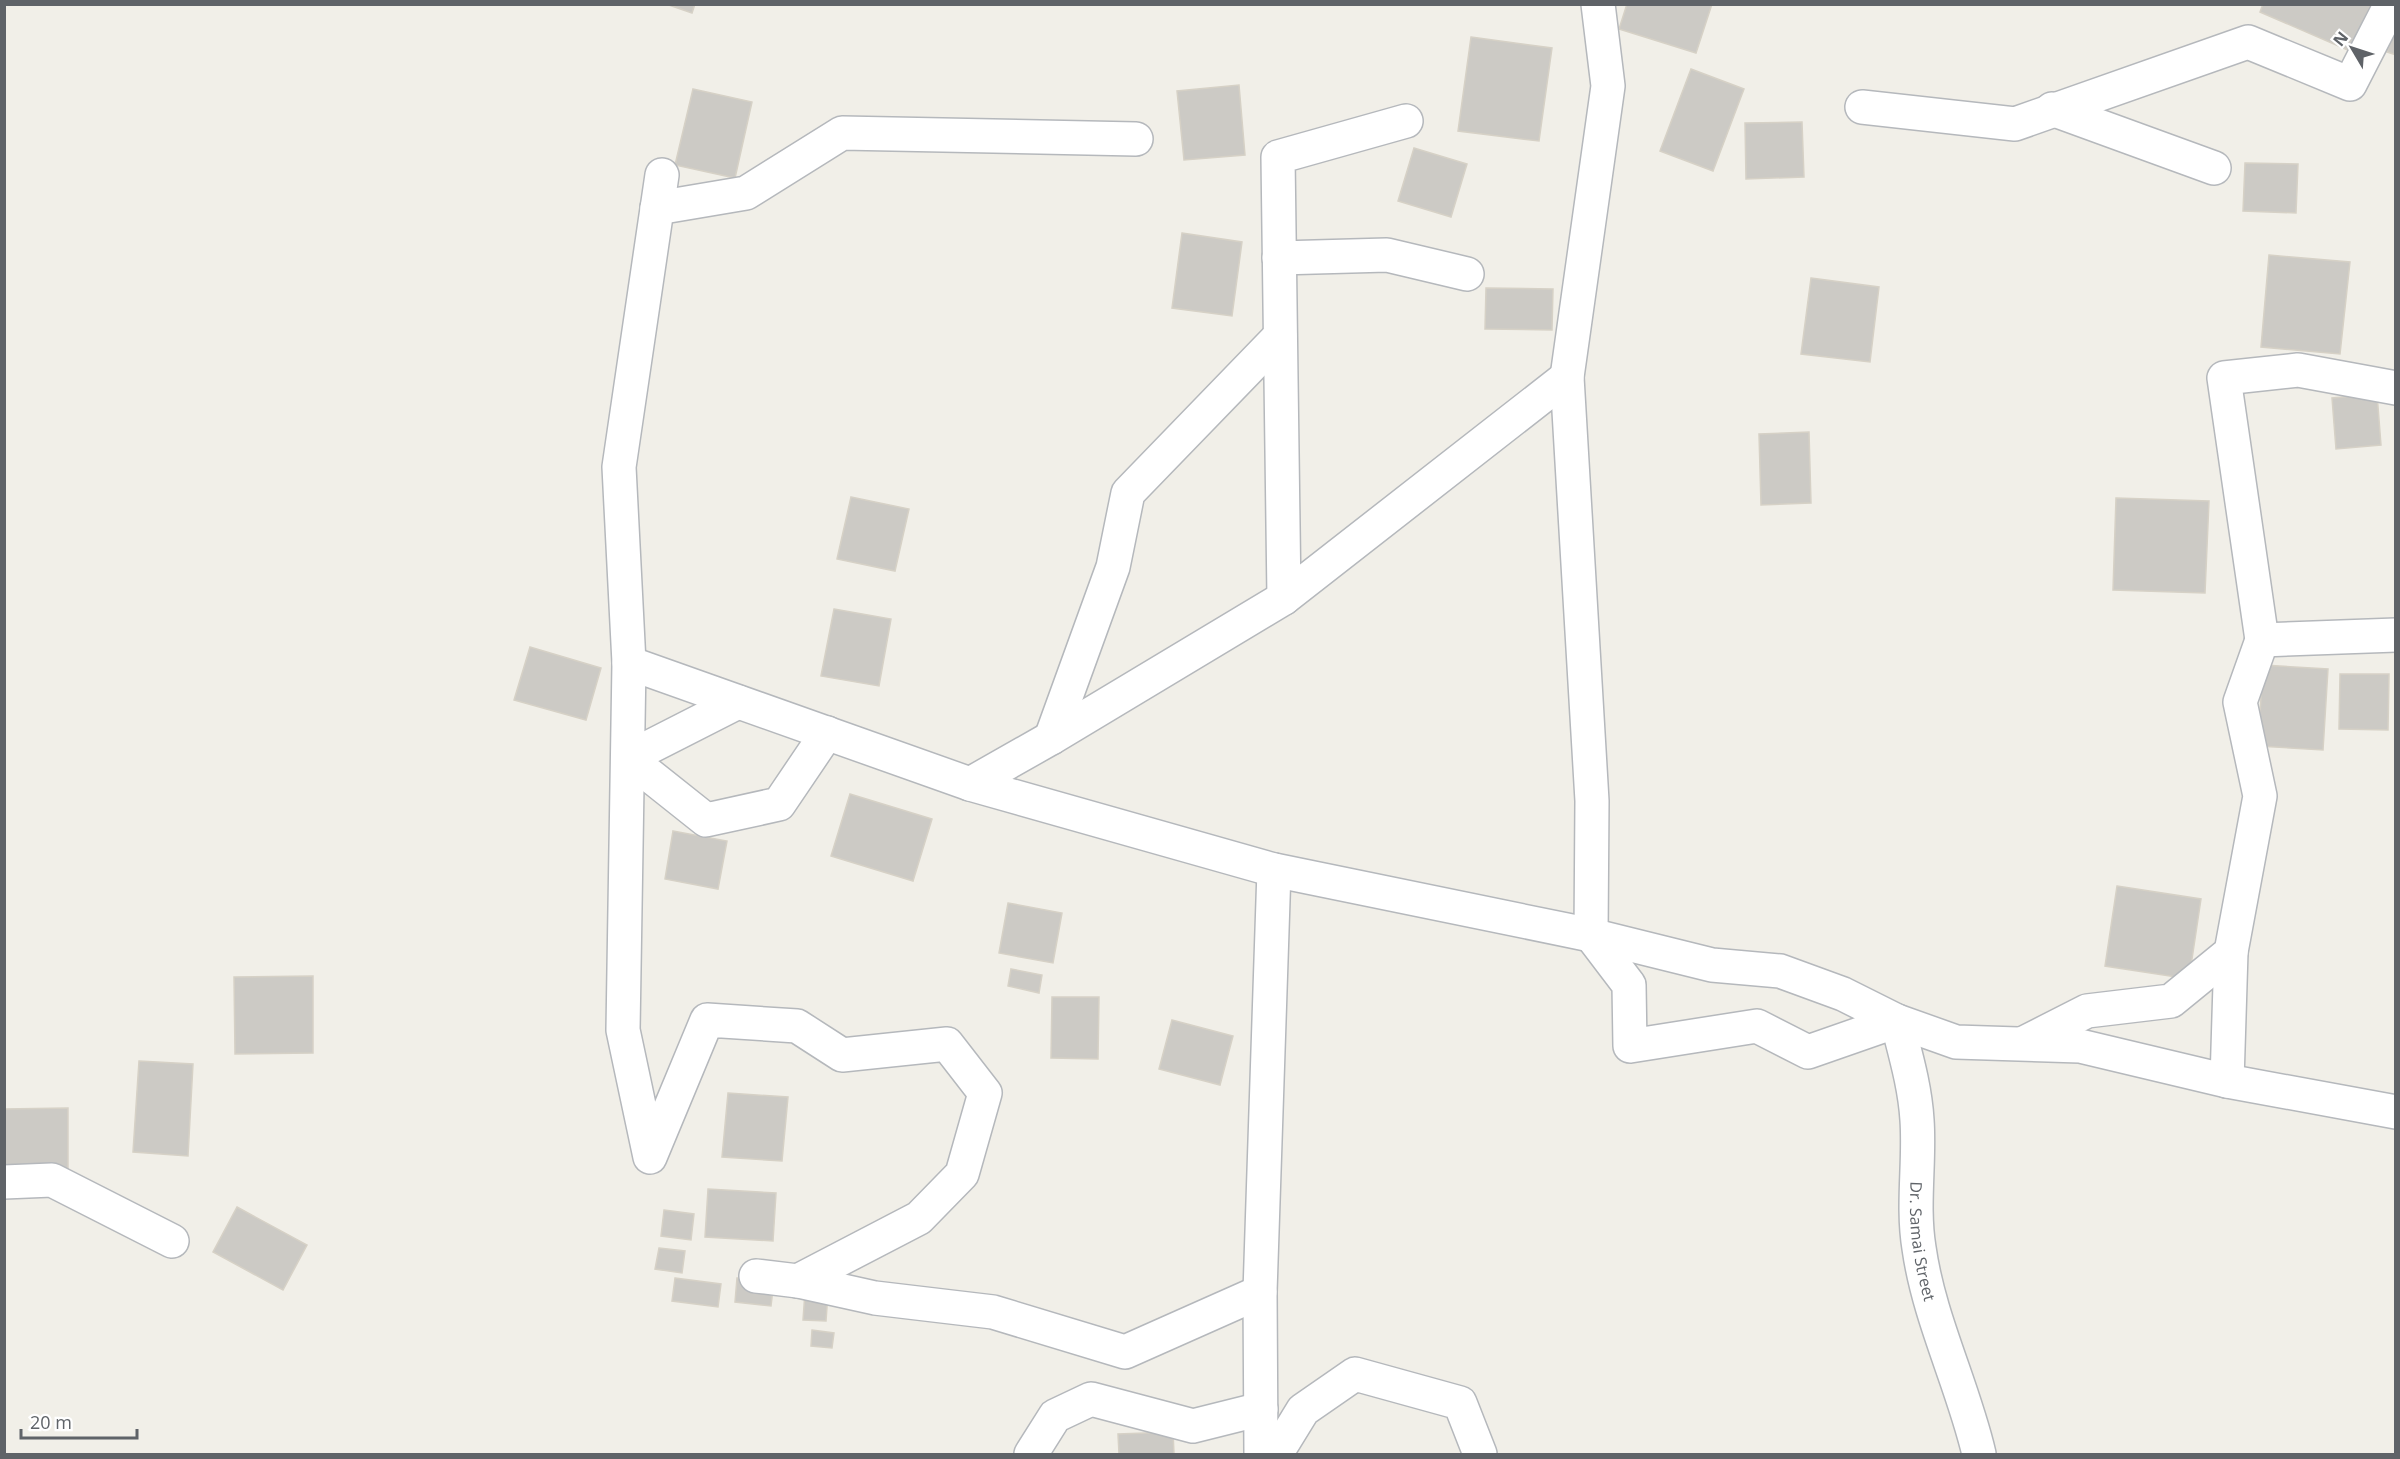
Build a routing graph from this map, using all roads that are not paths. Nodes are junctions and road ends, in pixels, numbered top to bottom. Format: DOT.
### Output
graph roads {
  1 [pos="1598,4"];
  2 [pos="2391,4"];
  3 [pos="1862,107"];
  4 [pos="2052,109"];
  5 [pos="1406,121"];
  6 [pos="1136,139"];
  7 [pos="2214,168"];
  8 [pos="662,175"];
  9 [pos="657,208"];
  10 [pos="1279,258"];
  11 [pos="1467,274"];
  12 [pos="1280,336"];
  13 [pos="1567,377"];
  14 [pos="2396,388"];
  15 [pos="1284,598"];
  16 [pos="2396,635"];
  17 [pos="2262,640"];
  18 [pos="629,663"];
  19 [pos="738,702"];
  20 [pos="827,733"];
  21 [pos="1051,738"];
  22 [pos="628,758"];
  23 [pos="970,784"];
  24 [pos="1274,870"];
  25 [pos="1591,934"];
  26 [pos="2230,952"];
  27 [pos="1897,1021"];
  28 [pos="2022,1044"];
  29 [pos="2227,1081"];
  30 [pos="2396,1112"];
  31 [pos="4,1182"];
  32 [pos="172,1241"];
  33 [pos="756,1276"];
  34 [pos="798,1281"];
  35 [pos="1260,1292"];
  36 [pos="1261,1409"];
  37 [pos="1031,1455"];
  38 [pos="1261,1455"];
  39 [pos="1276,1455"];
  40 [pos="1480,1455"];
  41 [pos="1978,1455"];
  1 -- 13 [label="street"];
  2 -- 4 [label="street"];
  3 -- 4 [label="street"];
  4 -- 7 [label="street"];
  5 -- 10 [label="street"];
  6 -- 9 [label="street"];
  8 -- 9 [label="street"];
  9 -- 18 [label="street"];
  10 -- 11 [label="street"];
  10 -- 12 [label="street"];
  12 -- 15 [label="street"];
  12 -- 21 [label="street"];
  13 -- 15 [label="street"];
  13 -- 25 [label="street"];
  14 -- 17 [label="street"];
  15 -- 21 [label="street"];
  16 -- 17 [label="street"];
  17 -- 26 [label="street"];
  18 -- 19 [label="street"];
  18 -- 22 [label="street"];
  19 -- 20 [label="street"];
  19 -- 22 [label="street"];
  20 -- 22 [label="street"];
  20 -- 23 [label="street"];
  21 -- 23 [label="street"];
  22 -- 34 [label="street"];
  23 -- 24 [label="street"];
  24 -- 25 [label="street"];
  24 -- 35 [label="street"];
  25 -- 27 [label="street"];
  25 -- 27 [label="street"];
  26 -- 28 [label="street"];
  26 -- 29 [label="street"];
  27 -- 28 [label="street"];
  27 -- 41 [label="street, Dr. Samai Street"];
  28 -- 29 [label="street"];
  29 -- 30 [label="street"];
  31 -- 32 [label="street"];
  33 -- 34 [label="street"];
  34 -- 35 [label="street"];
  35 -- 36 [label="street"];
  36 -- 37 [label="street"];
  36 -- 38 [label="street"];
  39 -- 40 [label="street"];
}
